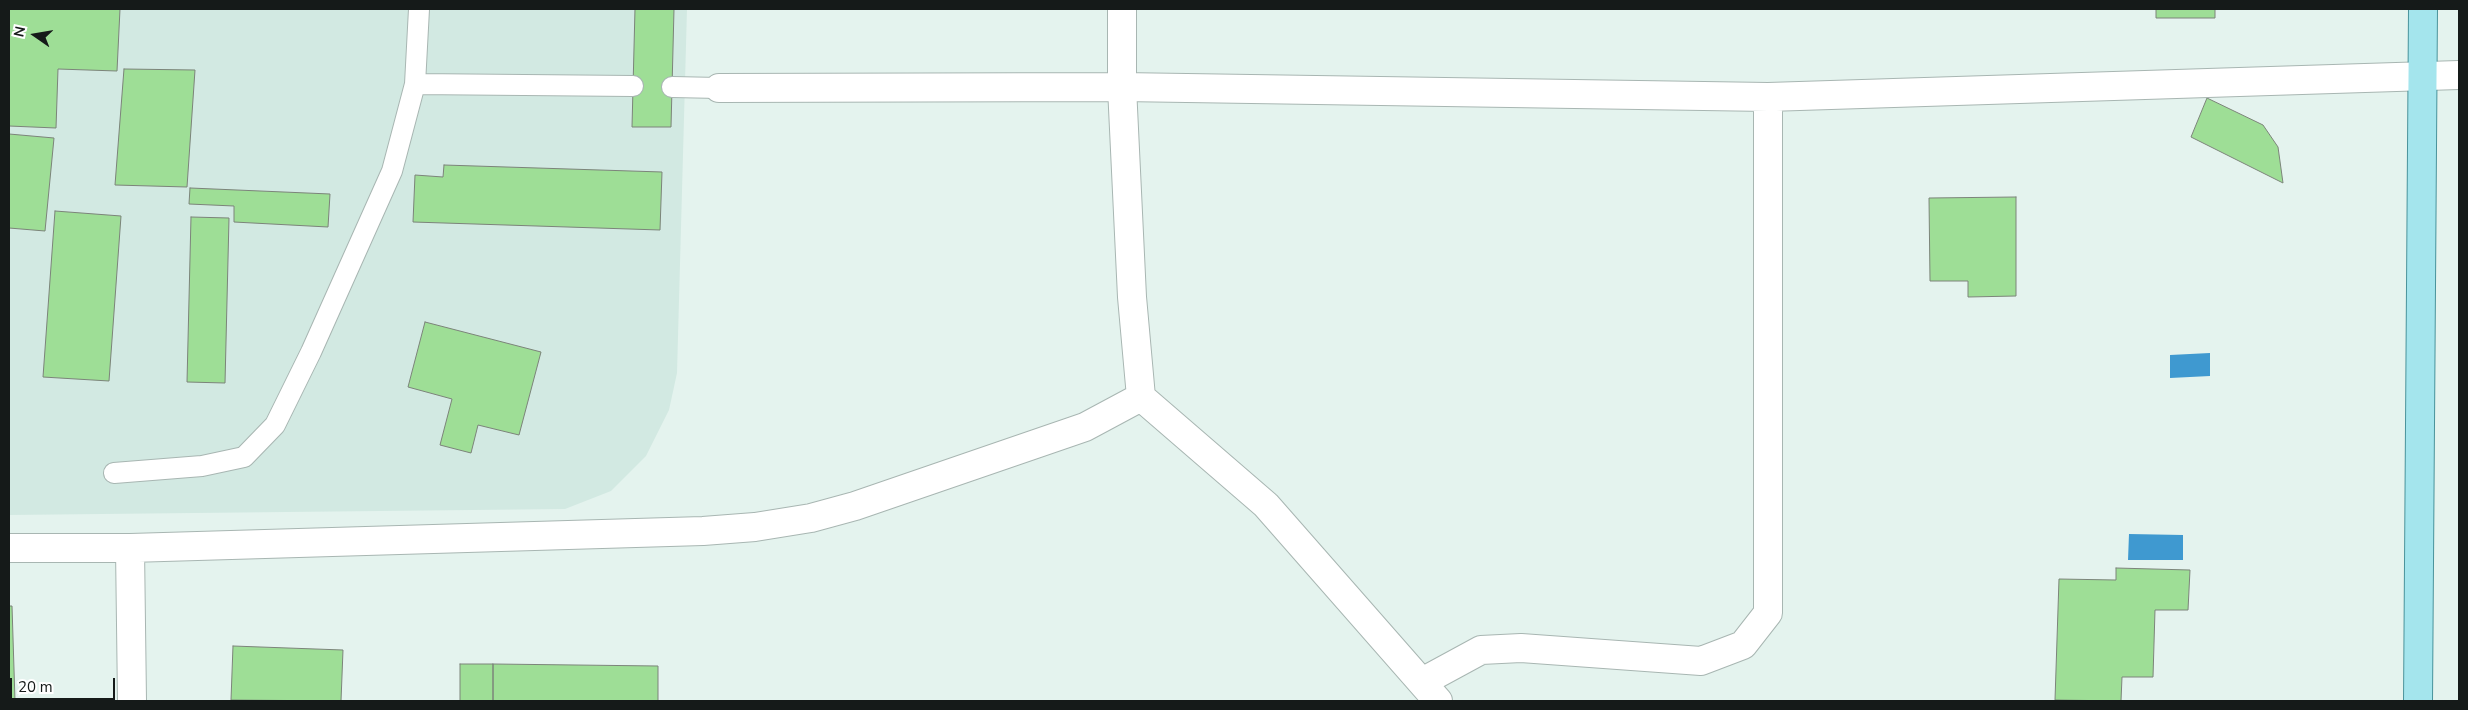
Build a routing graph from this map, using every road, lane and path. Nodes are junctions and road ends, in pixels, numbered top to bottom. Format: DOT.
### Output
graph roads {
  1 [pos="419,9"];
  2 [pos="1122,9"];
  3 [pos="2423,9"];
  4 [pos="2459,75"];
  5 [pos="2422,77"];
  6 [pos="415,84"];
  7 [pos="633,86"];
  8 [pos="672,87"];
  9 [pos="1122,87"];
  10 [pos="719,88"];
  11 [pos="1768,97"];
  12 [pos="1141,397"];
  13 [pos="114,473"];
  14 [pos="9,548"];
  15 [pos="130,548"];
  16 [pos="1430,691"];
  17 [pos="132,701"];
  18 [pos="2418,701"];
  1 -- 6 [label="lane"];
  2 -- 9 [label="street"];
  3 -- 5 [label="main road"];
  4 -- 5 [label="street"];
  5 -- 11 [label="street"];
  5 -- 18 [label="main road"];
  6 -- 7 [label="lane"];
  6 -- 13 [label="lane"];
  8 -- 10 [label="lane"];
  9 -- 10 [label="street"];
  9 -- 11 [label="street"];
  9 -- 12 [label="street"];
  11 -- 16 [label="street"];
  12 -- 15 [label="street"];
  12 -- 16 [label="street"];
  14 -- 15 [label="street"];
  15 -- 17 [label="street"];
}
